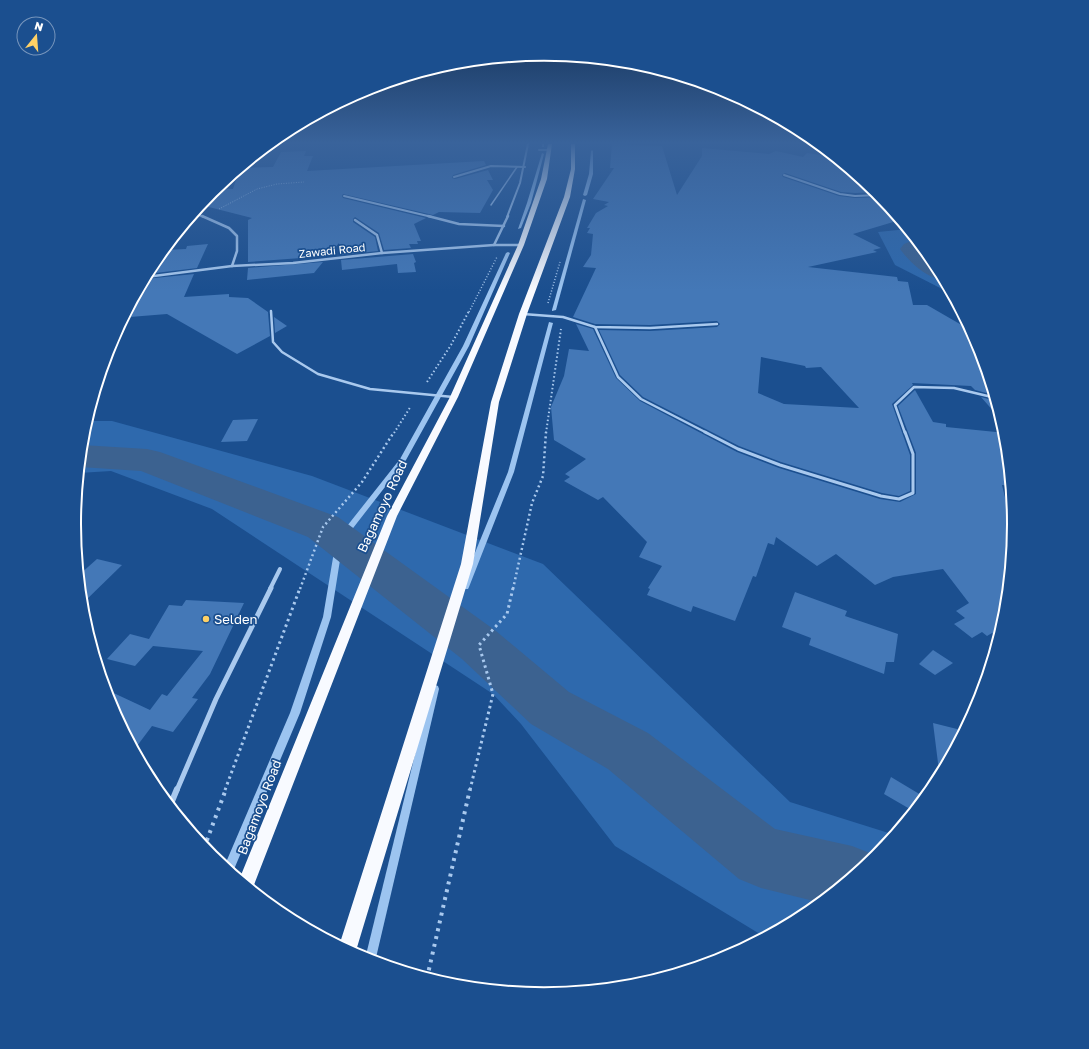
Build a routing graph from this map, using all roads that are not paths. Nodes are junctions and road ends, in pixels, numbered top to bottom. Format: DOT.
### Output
graph roads {
  1 [pos="499,193"];
  2 [pos="517,193"];
  3 [pos="539,193"];
  4 [pos="567,193"];
  5 [pos="837,193"];
  6 [pos="870,195"];
  7 [pos="344,196"];
  8 [pos="491,205"];
  9 [pos="199,215"];
  10 [pos="354,220"];
  11 [pos="504,226"];
  12 [pos="494,245"];
  13 [pos="521,245"];
  14 [pos="382,253"];
  15 [pos="232,266"];
  16 [pos="153,276"];
  17 [pos="271,311"];
  18 [pos="523,314"];
  19 [pos="717,324"];
  20 [pos="595,327"];
  21 [pos="989,396"];
  22 [pos="454,397"];
  23 [pos="280,569"];
  24 [pos="172,801"];
  25 [pos="248,880"];
  26 [pos="348,944"];
  1 -- 8 [label="lane"];
  2 -- 11 [label="street"];
  3 -- 13 [label="highway, Bagamoyo Road"];
  4 -- 18 [label="highway"];
  5 -- 6 [label="street"];
  7 -- 11 [label="street"];
  9 -- 15 [label="street"];
  10 -- 14 [label="street"];
  11 -- 12 [label="street"];
  12 -- 13 [label="street, Zawadi Road"];
  12 -- 14 [label="street, Zawadi Road"];
  13 -- 22 [label="highway, Bagamoyo Road"];
  14 -- 15 [label="street, Zawadi Road"];
  15 -- 16 [label="street, Zawadi Road"];
  17 -- 22 [label="lane"];
  18 -- 20 [label="lane"];
  18 -- 26 [label="highway"];
  19 -- 20 [label="lane"];
  20 -- 21 [label="lane"];
  22 -- 25 [label="highway, Bagamoyo Road"];
  23 -- 24 [label="street"];
}
